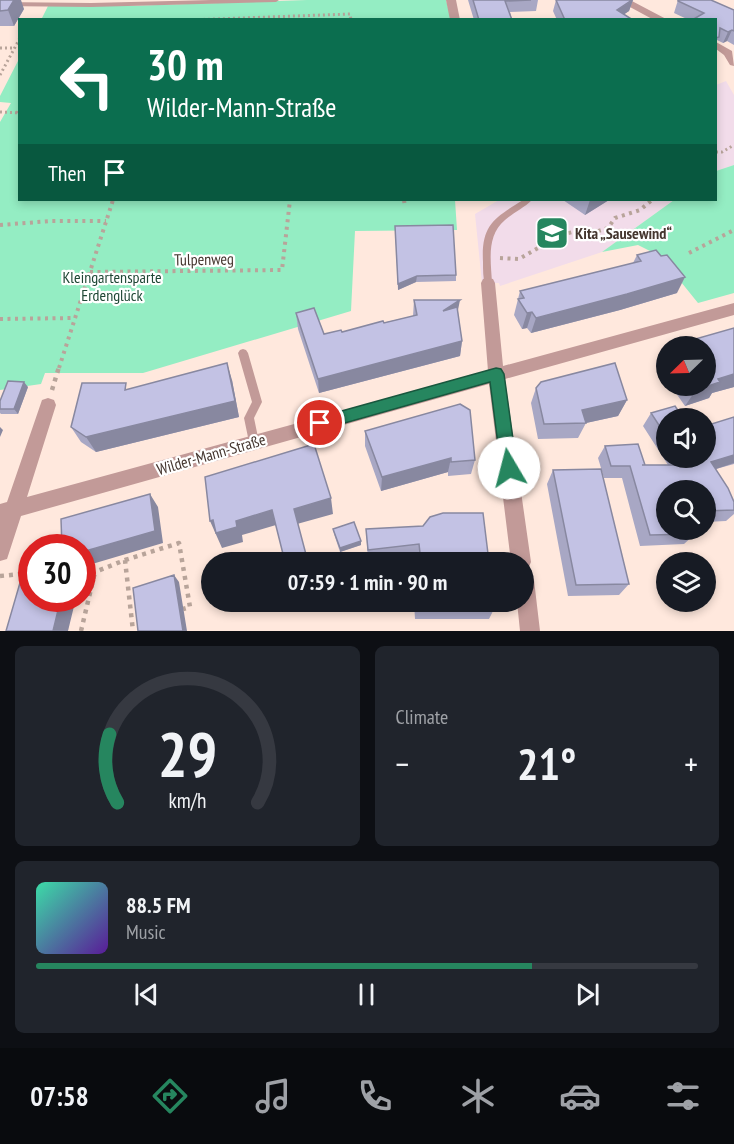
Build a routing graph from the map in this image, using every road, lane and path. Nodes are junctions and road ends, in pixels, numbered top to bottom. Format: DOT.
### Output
graph roads {
  1 [pos="276,0"];
  2 [pos="451,0"];
  3 [pos="622,0"];
  4 [pos="0,4"];
  5 [pos="242,18"];
  6 [pos="351,18"];
  7 [pos="455,18"];
  8 [pos="659,18"];
  9 [pos="18,41"];
  10 [pos="717,46"];
  11 [pos="0,48"];
  12 [pos="14,48"];
  13 [pos="731,54"];
  14 [pos="734,63"];
  15 [pos="0,75"];
  16 [pos="0,112"];
  17 [pos="18,113"];
  18 [pos="734,145"];
  19 [pos="717,152"];
  20 [pos="113,201"];
  21 [pos="290,201"];
  22 [pos="404,201"];
  23 [pos="527,201"];
  24 [pos="651,201"];
  25 [pos="405,207"];
  26 [pos="106,221"];
  27 [pos="0,225"];
  28 [pos="734,230"];
  29 [pos="689,253"];
  30 [pos="487,265"];
  31 [pos="90,272"];
  32 [pos="488,283"];
  33 [pos="734,309"];
  34 [pos="74,318"];
  35 [pos="0,319"];
  36 [pos="243,353"];
  37 [pos="58,374"];
  38 [pos="496,374"];
  39 [pos="48,405"];
  40 [pos="254,442"];
  41 [pos="7,511"];
  42 [pos="0,552"];
  43 [pos="520,552"];
  44 [pos="125,560"];
  45 [pos="96,572"];
  46 [pos="18,574"];
  47 [pos="0,576"];
  48 [pos="183,609"];
  49 [pos="86,612"];
  50 [pos="528,612"];
  51 [pos="81,631"];
  52 [pos="133,631"];
  53 [pos="530,631"];
  1 -- 4 [label="lane"];
  2 -- 7 [label="street"];
  3 -- 8 [label="street"];
  5 -- 6 [label="path"];
  9 -- 12 [label="path"];
  10 -- 13 [label="street"];
  11 -- 12 [label="path"];
  12 -- 15 [label="path"];
  13 -- 14 [label="street"];
  16 -- 17 [label="path"];
  18 -- 19 [label="path"];
  20 -- 26 [label="path"];
  21 -- 31 [label="path, Tulpenweg"];
  22 -- 25 [label="path"];
  23 -- 30 [label="lane"];
  24 -- 30 [label="path"];
  26 -- 27 [label="path"];
  26 -- 31 [label="path"];
  28 -- 29 [label="path"];
  30 -- 32 [label="lane"];
  31 -- 34 [label="path"];
  32 -- 38 [label="street"];
  33 -- 38 [label="street, Wilder-Mann-Straße"];
  34 -- 35 [label="path"];
  34 -- 37 [label="path"];
  36 -- 40 [label="lane"];
  38 -- 40 [label="street, Wilder-Mann-Straße"];
  38 -- 43 [label="street"];
  39 -- 41 [label="street"];
  40 -- 41 [label="street, Wilder-Mann-Straße"];
  41 -- 42 [label="street"];
  44 -- 45 [label="path"];
  44 -- 48 [label="path"];
  44 -- 52 [label="path"];
  46 -- 47 [label="path"];
  49 -- 51 [label="path"];
  50 -- 53 [label="street"];
}
